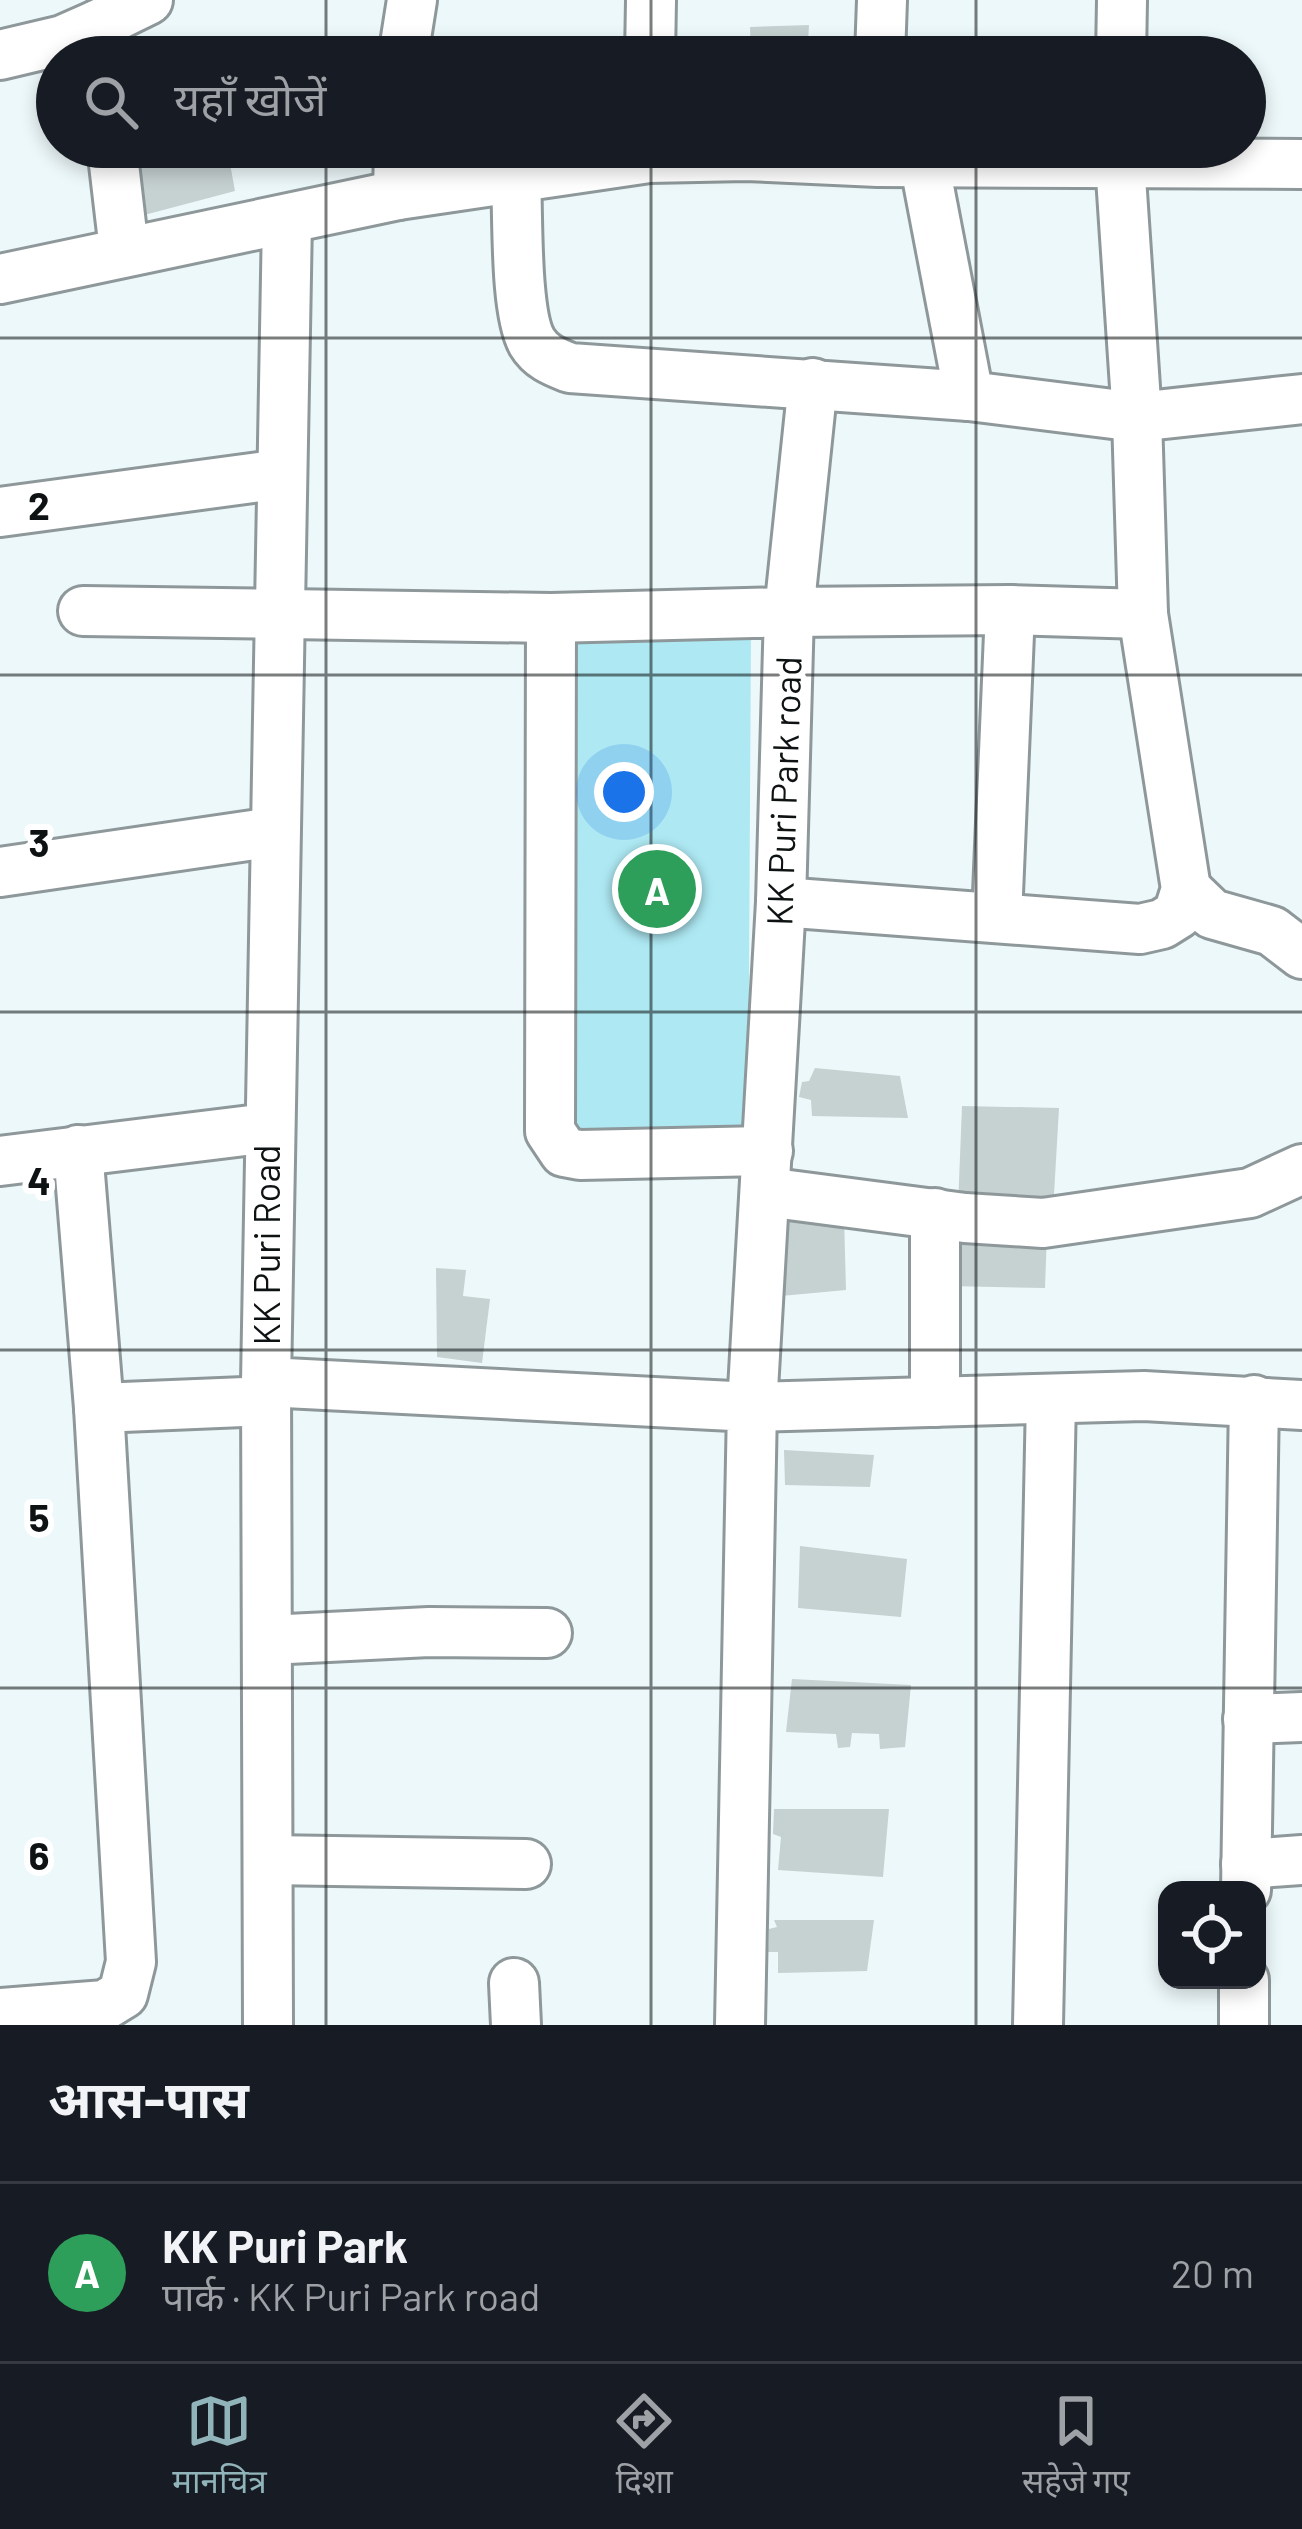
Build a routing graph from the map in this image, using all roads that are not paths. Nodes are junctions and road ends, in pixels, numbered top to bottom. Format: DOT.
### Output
graph roads {
  1 [pos="148,0"];
  2 [pos="412,0"];
  3 [pos="650,0"];
  4 [pos="882,0"];
  5 [pos="1121,0"];
  6 [pos="105,36"];
  7 [pos="406,36"];
  8 [pos="650,36"];
  9 [pos="881,36"];
  10 [pos="1120,36"];
  11 [pos="36,46"];
  12 [pos="0,55"];
  13 [pos="1266,162"];
  14 [pos="1302,164"];
  15 [pos="114,168"];
  16 [pos="399,168"];
  17 [pos="572,168"];
  18 [pos="898,168"];
  19 [pos="1120,168"];
  20 [pos="516,179"];
  21 [pos="398,195"];
  22 [pos="287,220"];
  23 [pos="124,250"];
  24 [pos="0,279"];
  25 [pos="813,383"];
  26 [pos="969,396"];
  27 [pos="1302,399"];
  28 [pos="1138,417"];
  29 [pos="282,475"];
  30 [pos="0,512"];
  31 [pos="1010,610"];
  32 [pos="83,611"];
  33 [pos="279,612"];
  34 [pos="789,612"];
  35 [pos="1143,614"];
  36 [pos="551,618"];
  37 [pos="274,832"];
  38 [pos="0,872"];
  39 [pos="1186,889"];
  40 [pos="781,902"];
  41 [pos="997,917"];
  42 [pos="1302,954"];
  43 [pos="268,1128"];
  44 [pos="78,1150"];
  45 [pos="0,1161"];
  46 [pos="1302,1169"];
  47 [pos="767,1172"];
  48 [pos="935,1214"];
  49 [pos="266,1392"];
  50 [pos="1051,1399"];
  51 [pos="1254,1400"];
  52 [pos="935,1402"];
  53 [pos="1302,1405"];
  54 [pos="752,1407"];
  55 [pos="100,1408"];
  56 [pos="548,1633"];
  57 [pos="268,1640"];
  58 [pos="1302,1717"];
  59 [pos="1248,1720"];
  60 [pos="268,1860"];
  61 [pos="1302,1860"];
  62 [pos="526,1864"];
  63 [pos="1246,1877"];
  64 [pos="1244,1989"];
  65 [pos="18,2016"];
  66 [pos="268,2025"];
  67 [pos="740,2025"];
  68 [pos="1038,2025"];
  69 [pos="1244,2025"];
  1 -- 6 [label="street"];
  2 -- 7 [label="street"];
  3 -- 8 [label="street"];
  4 -- 9 [label="street"];
  5 -- 10 [label="street"];
  11 -- 12 [label="street"];
  13 -- 14 [label="street"];
  15 -- 23 [label="street"];
  16 -- 21 [label="street"];
  17 -- 20 [label="street"];
  18 -- 26 [label="street"];
  19 -- 28 [label="street"];
  20 -- 21 [label="street"];
  20 -- 25 [label="street"];
  21 -- 22 [label="street"];
  22 -- 23 [label="street"];
  22 -- 29 [label="street, KK Puri Road"];
  23 -- 24 [label="street"];
  25 -- 26 [label="street"];
  25 -- 34 [label="street"];
  26 -- 28 [label="street"];
  27 -- 28 [label="street"];
  28 -- 35 [label="street"];
  29 -- 30 [label="street"];
  29 -- 33 [label="street, KK Puri Road"];
  31 -- 34 [label="street"];
  31 -- 35 [label="street"];
  31 -- 41 [label="street"];
  32 -- 33 [label="street, KK Puri Park road"];
  33 -- 36 [label="street, KK Puri Park road"];
  33 -- 37 [label="street, KK Puri Road"];
  34 -- 36 [label="street, KK Puri Park road"];
  34 -- 40 [label="street, KK Puri Park road"];
  35 -- 39 [label="street"];
  36 -- 47 [label="street"];
  37 -- 38 [label="street"];
  37 -- 43 [label="street, KK Puri Road"];
  39 -- 41 [label="street"];
  39 -- 42 [label="street"];
  40 -- 41 [label="street"];
  40 -- 47 [label="street, KK Puri Park road"];
  43 -- 44 [label="street"];
  43 -- 49 [label="street, KK Puri Road"];
  44 -- 45 [label="street"];
  44 -- 55 [label="street"];
  46 -- 48 [label="street"];
  47 -- 48 [label="street"];
  47 -- 54 [label="street, KK Puri Park road"];
  48 -- 52 [label="street"];
  49 -- 54 [label="street, KK Puri Road"];
  49 -- 55 [label="street"];
  49 -- 57 [label="street"];
  50 -- 51 [label="street, KK Puri Road"];
  50 -- 52 [label="street, KK Puri Road"];
  50 -- 68 [label="street"];
  51 -- 53 [label="street, KK Puri Road"];
  51 -- 59 [label="street"];
  52 -- 54 [label="street, KK Puri Road"];
  54 -- 67 [label="street"];
  55 -- 65 [label="street"];
  56 -- 57 [label="street"];
  57 -- 60 [label="street"];
  58 -- 59 [label="street"];
  59 -- 63 [label="street"];
  60 -- 62 [label="street"];
  60 -- 66 [label="street"];
  61 -- 63 [label="street"];
  64 -- 69 [label="street"];
}
